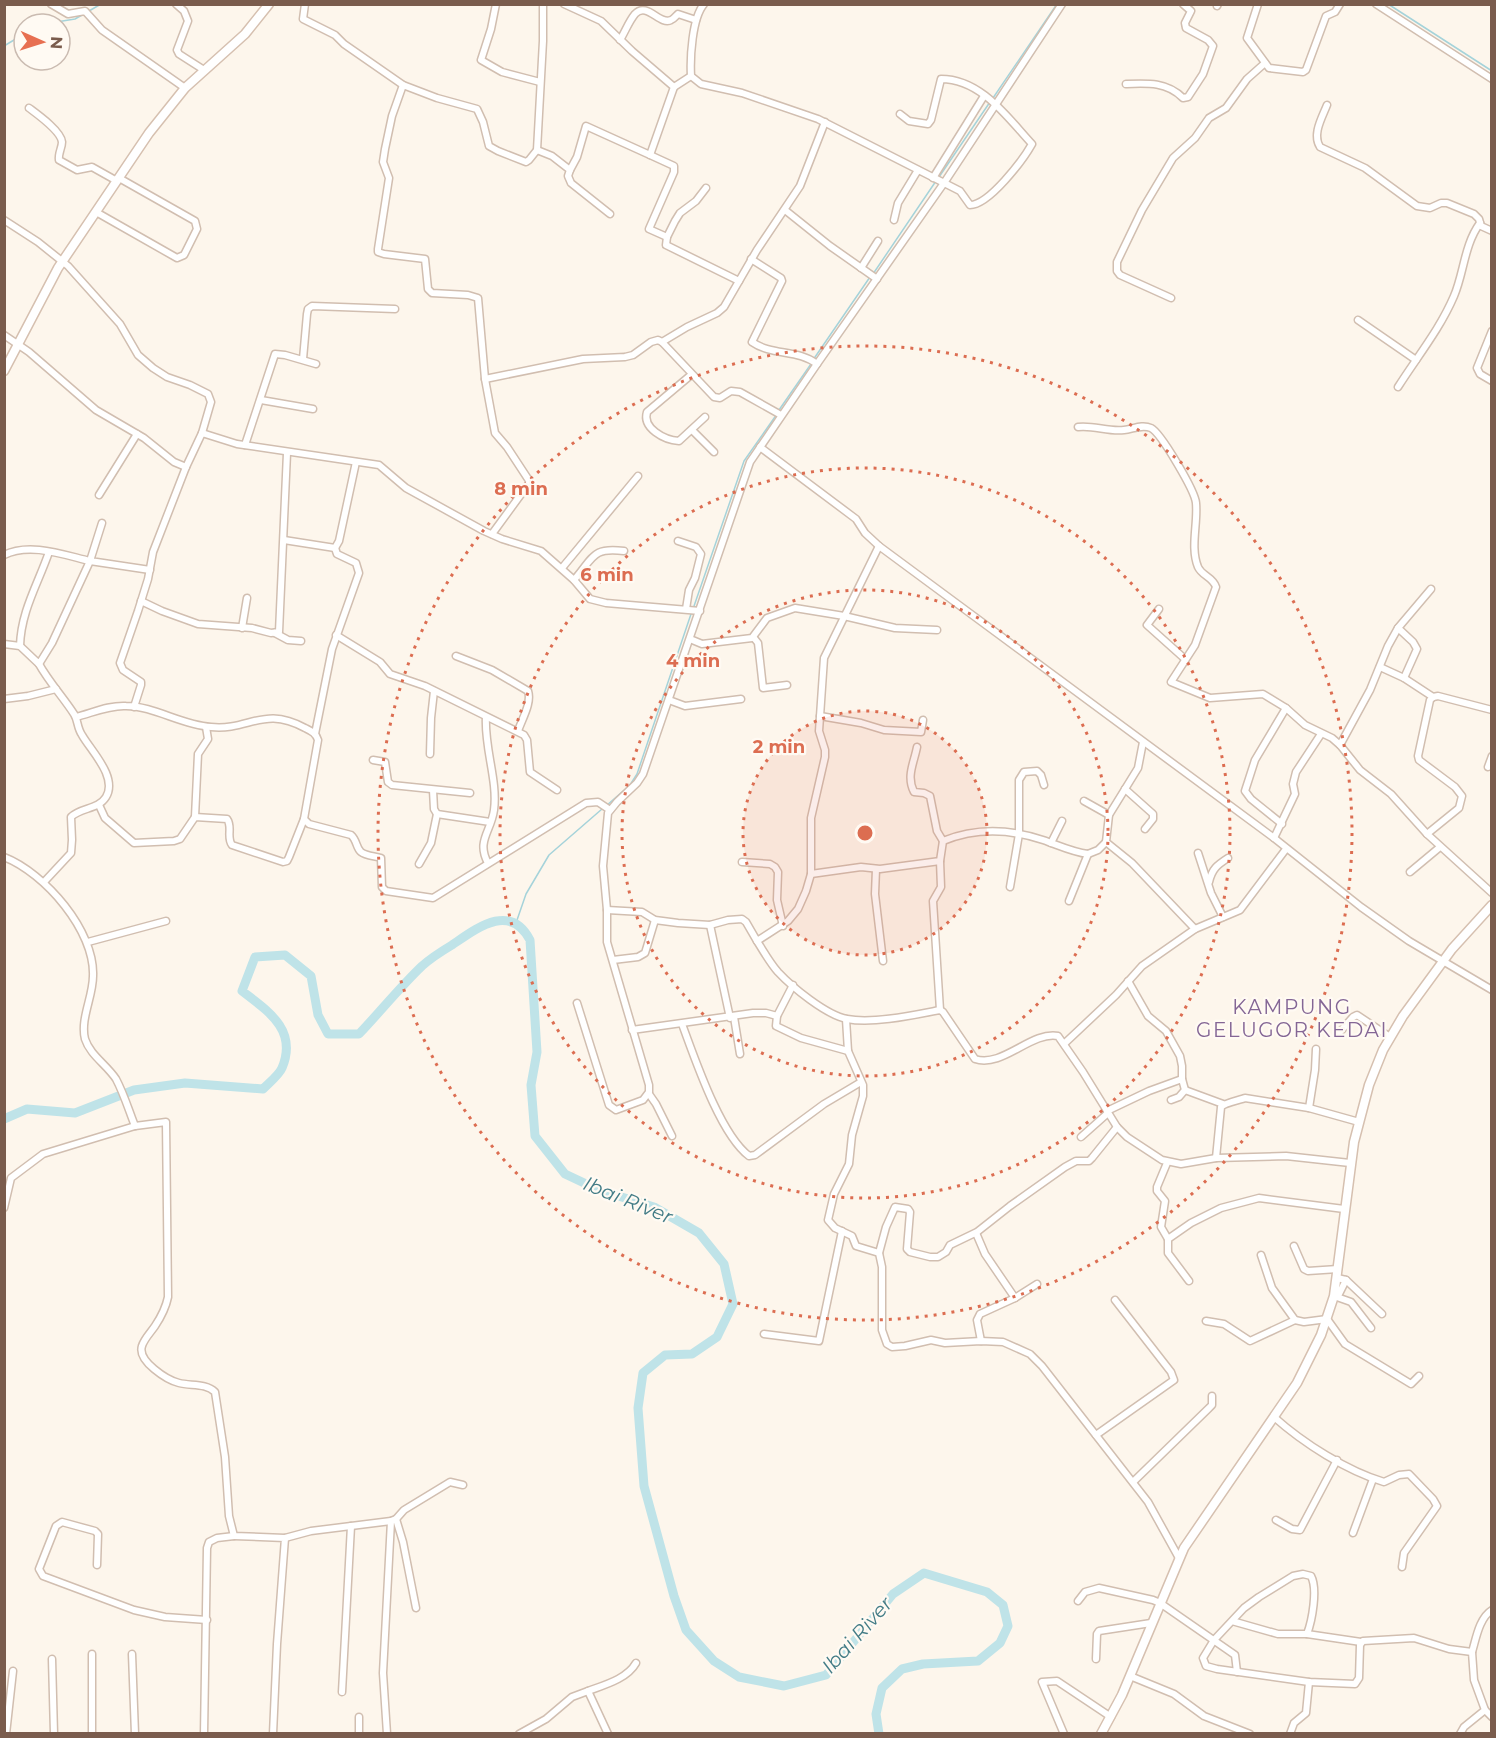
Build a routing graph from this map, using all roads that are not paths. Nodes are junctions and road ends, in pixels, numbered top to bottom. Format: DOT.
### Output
graph roads {
  1 [pos="51,4"];
  2 [pos="176,4"];
  3 [pos="269,4"];
  4 [pos="306,4"];
  5 [pos="496,4"];
  6 [pos="543,4"];
  7 [pos="704,4"];
  8 [pos="1062,4"];
  9 [pos="1183,4"];
  10 [pos="1258,4"];
  11 [pos="1340,4"];
  12 [pos="1376,4"];
  13 [pos="568,5"];
  14 [pos="696,20"];
  15 [pos="620,40"];
  16 [pos="1265,63"];
  17 [pos="204,69"];
  18 [pos="691,76"];
  19 [pos="1491,79"];
  20 [pos="540,82"];
  21 [pos="1126,84"];
  22 [pos="403,85"];
  23 [pos="674,87"];
  24 [pos="185,88"];
  25 [pos="990,100"];
  26 [pos="1327,105"];
  27 [pos="29,108"];
  28 [pos="900,114"];
  29 [pos="825,122"];
  30 [pos="537,150"];
  31 [pos="650,155"];
  32 [pos="570,170"];
  33 [pos="918,170"];
  34 [pos="118,179"];
  35 [pos="938,180"];
  36 [pos="706,188"];
  37 [pos="785,210"];
  38 [pos="96,212"];
  39 [pos="610,214"];
  40 [pos="4,220"];
  41 [pos="894,220"];
  42 [pos="1480,223"];
  43 [pos="1491,231"];
  44 [pos="667,237"];
  45 [pos="878,241"];
  46 [pos="751,259"];
  47 [pos="63,261"];
  48 [pos="861,268"];
  49 [pos="877,279"];
  50 [pos="739,281"];
  51 [pos="1171,298"];
  52 [pos="395,309"];
  53 [pos="1358,320"];
  54 [pos="1491,331"];
  55 [pos="4,335"];
  56 [pos="662,342"];
  57 [pos="17,344"];
  58 [pos="303,359"];
  59 [pos="1416,360"];
  60 [pos="815,363"];
  61 [pos="316,364"];
  62 [pos="4,371"];
  63 [pos="691,375"];
  64 [pos="485,379"];
  65 [pos="1491,381"];
  66 [pos="1398,387"];
  67 [pos="261,400"];
  68 [pos="312,409"];
  69 [pos="781,416"];
  70 [pos="705,417"];
  71 [pos="1078,427"];
  72 [pos="693,430"];
  73 [pos="202,433"];
  74 [pos="137,434"];
  75 [pos="245,445"];
  76 [pos="760,447"];
  77 [pos="714,452"];
  78 [pos="287,453"];
  79 [pos="356,462"];
  80 [pos="186,467"];
  81 [pos="638,476"];
  82 [pos="99,495"];
  83 [pos="102,523"];
  84 [pos="492,534"];
  85 [pos="284,540"];
  86 [pos="678,542"];
  87 [pos="879,546"];
  88 [pos="335,548"];
  89 [pos="624,551"];
  90 [pos="48,552"];
  91 [pos="4,555"];
  92 [pos="90,561"];
  93 [pos="562,568"];
  94 [pos="150,570"];
  95 [pos="574,579"];
  96 [pos="1431,589"];
  97 [pos="247,598"];
  98 [pos="141,601"];
  99 [pos="687,609"];
  100 [pos="1159,609"];
  101 [pos="699,610"];
  102 [pos="844,616"];
  103 [pos="242,628"];
  104 [pos="1398,628"];
  105 [pos="937,630"];
  106 [pos="275,633"];
  107 [pos="336,635"];
  108 [pos="754,638"];
  109 [pos="690,639"];
  110 [pos="302,641"];
  111 [pos="4,644"];
  112 [pos="20,646"];
  113 [pos="456,656"];
  114 [pos="1185,659"];
  115 [pos="39,664"];
  116 [pos="1380,667"];
  117 [pos="1404,678"];
  118 [pos="787,685"];
  119 [pos="56,689"];
  120 [pos="434,691"];
  121 [pos="1435,697"];
  122 [pos="4,699"];
  123 [pos="741,699"];
  124 [pos="669,700"];
  125 [pos="134,707"];
  126 [pos="1286,708"];
  127 [pos="1491,710"];
  128 [pos="820,716"];
  129 [pos="76,717"];
  130 [pos="486,717"];
  131 [pos="923,720"];
  132 [pos="207,727"];
  133 [pos="518,731"];
  134 [pos="315,734"];
  135 [pos="1321,734"];
  136 [pos="1143,742"];
  137 [pos="1340,745"];
  138 [pos="917,747"];
  139 [pos="430,754"];
  140 [pos="1491,756"];
  141 [pos="374,760"];
  142 [pos="1488,767"];
  143 [pos="1044,785"];
  144 [pos="434,789"];
  145 [pos="1125,789"];
  146 [pos="557,790"];
  147 [pos="470,793"];
  148 [pos="1083,801"];
  149 [pos="99,805"];
  150 [pos="606,807"];
  151 [pos="437,814"];
  152 [pos="1109,815"];
  153 [pos="195,817"];
  154 [pos="304,819"];
  155 [pos="1062,820"];
  156 [pos="490,822"];
  157 [pos="1281,826"];
  158 [pos="1145,829"];
  159 [pos="1019,834"];
  160 [pos="1427,834"];
  161 [pos="1275,836"];
  162 [pos="943,842"];
  163 [pos="1106,842"];
  164 [pos="1050,843"];
  165 [pos="1440,847"];
  166 [pos="1286,849"];
  167 [pos="1088,854"];
  168 [pos="1198,854"];
  169 [pos="4,856"];
  170 [pos="1228,858"];
  171 [pos="940,861"];
  172 [pos="742,862"];
  173 [pos="488,863"];
  174 [pos="419,864"];
  175 [pos="876,869"];
  176 [pos="1410,872"];
  177 [pos="811,874"];
  178 [pos="44,882"];
  179 [pos="1209,885"];
  180 [pos="1010,887"];
  181 [pos="1491,893"];
  182 [pos="1069,901"];
  183 [pos="1491,905"];
  184 [pos="607,910"];
  185 [pos="1223,917"];
  186 [pos="655,920"];
  187 [pos="166,921"];
  188 [pos="710,925"];
  189 [pos="783,926"];
  190 [pos="1195,929"];
  191 [pos="757,941"];
  192 [pos="88,942"];
  193 [pos="613,960"];
  194 [pos="1445,960"];
  195 [pos="883,961"];
  196 [pos="1128,981"];
  197 [pos="793,985"];
  198 [pos="1491,990"];
  199 [pos="577,1003"];
  200 [pos="939,1010"];
  201 [pos="777,1016"];
  202 [pos="732,1017"];
  203 [pos="846,1019"];
  204 [pos="682,1024"];
  205 [pos="632,1030"];
  206 [pos="1339,1033"];
  207 [pos="1390,1037"];
  208 [pos="1065,1043"];
  209 [pos="1316,1049"];
  210 [pos="848,1051"];
  211 [pos="740,1054"];
  212 [pos="1182,1079"];
  213 [pos="861,1082"];
  214 [pos="1185,1090"];
  215 [pos="649,1094"];
  216 [pos="1171,1100"];
  217 [pos="1223,1104"];
  218 [pos="1309,1108"];
  219 [pos="1108,1112"];
  220 [pos="1359,1122"];
  221 [pos="135,1126"];
  222 [pos="1117,1127"];
  223 [pos="672,1136"];
  224 [pos="1081,1137"];
  225 [pos="1216,1158"];
  226 [pos="1167,1162"];
  227 [pos="1350,1163"];
  228 [pos="4,1208"];
  229 [pos="1344,1209"];
  230 [pos="842,1231"];
  231 [pos="976,1233"];
  232 [pos="1168,1239"];
  233 [pos="1294,1246"];
  234 [pos="879,1253"];
  235 [pos="1261,1256"];
  236 [pos="1340,1276"];
  237 [pos="1189,1281"];
  238 [pos="1037,1284"];
  239 [pos="1336,1296"];
  240 [pos="1015,1298"];
  241 [pos="1115,1300"];
  242 [pos="1382,1314"];
  243 [pos="1327,1319"];
  244 [pos="1295,1320"];
  245 [pos="1206,1321"];
  246 [pos="1371,1328"];
  247 [pos="764,1334"];
  248 [pos="981,1341"];
  249 [pos="1419,1376"];
  250 [pos="1212,1396"];
  251 [pos="1274,1417"];
  252 [pos="1096,1435"];
  253 [pos="1337,1460"];
  254 [pos="1373,1479"];
  255 [pos="1133,1482"];
  256 [pos="463,1485"];
  257 [pos="393,1520"];
  258 [pos="1276,1520"];
  259 [pos="351,1526"];
  260 [pos="1353,1533"];
  261 [pos="234,1536"];
  262 [pos="285,1538"];
  263 [pos="1179,1558"];
  264 [pos="98,1565"];
  265 [pos="1402,1567"];
  266 [pos="1078,1601"];
  267 [pos="1160,1603"];
  268 [pos="416,1608"];
  269 [pos="1491,1610"];
  270 [pos="207,1620"];
  271 [pos="1232,1622"];
  272 [pos="1151,1623"];
  273 [pos="1307,1634"];
  274 [pos="1214,1640"];
  275 [pos="1361,1642"];
  276 [pos="1472,1652"];
  277 [pos="92,1654"];
  278 [pos="132,1654"];
  279 [pos="52,1659"];
  280 [pos="1095,1659"];
  281 [pos="636,1663"];
  282 [pos="13,1671"];
  283 [pos="1237,1672"];
  284 [pos="1130,1676"];
  285 [pos="1309,1682"];
  286 [pos="588,1691"];
  287 [pos="342,1692"];
  288 [pos="1485,1710"];
  289 [pos="359,1717"];
  290 [pos="1111,1717"];
  291 [pos="1491,1717"];
  292 [pos="6,1734"];
  293 [pos="54,1734"];
  294 [pos="92,1734"];
  295 [pos="135,1734"];
  296 [pos="204,1734"];
  297 [pos="273,1734"];
  298 [pos="358,1734"];
  299 [pos="387,1734"];
  300 [pos="519,1734"];
  301 [pos="608,1734"];
  302 [pos="1064,1734"];
  303 [pos="1101,1734"];
  304 [pos="1250,1734"];
  305 [pos="1290,1734"];
  306 [pos="1460,1734"];
  1 -- 24 [label="street"];
  2 -- 17 [label="street"];
  3 -- 17 [label="main road"];
  4 -- 22 [label="street"];
  5 -- 20 [label="street"];
  6 -- 20 [label="street"];
  7 -- 14 [label="street"];
  8 -- 25 [label="street"];
  9 -- 21 [label="street"];
  10 -- 16 [label="street"];
  11 -- 16 [label="street"];
  12 -- 19 [label="street"];
  13 -- 15 [label="street"];
  14 -- 15 [label="street"];
  14 -- 18 [label="street"];
  15 -- 23 [label="street"];
  16 -- 51 [label="street"];
  17 -- 24 [label="main road"];
  18 -- 23 [label="street"];
  18 -- 29 [label="street"];
  20 -- 30 [label="street"];
  22 -- 30 [label="street"];
  22 -- 64 [label="street"];
  23 -- 31 [label="street"];
  24 -- 34 [label="main road"];
  25 -- 28 [label="street"];
  25 -- 35 [label="street"];
  25 -- 35 [label="street"];
  25 -- 35 [label="street"];
  26 -- 42 [label="street"];
  27 -- 34 [label="street"];
  29 -- 33 [label="street"];
  29 -- 37 [label="street"];
  30 -- 32 [label="street"];
  31 -- 32 [label="street"];
  31 -- 44 [label="street"];
  32 -- 39 [label="street"];
  33 -- 35 [label="street"];
  33 -- 41 [label="street"];
  34 -- 38 [label="main road"];
  34 -- 38 [label="street"];
  35 -- 49 [label="street"];
  36 -- 44 [label="street"];
  37 -- 46 [label="street"];
  37 -- 48 [label="street"];
  38 -- 47 [label="main road"];
  40 -- 47 [label="street"];
  42 -- 43 [label="street"];
  42 -- 59 [label="street"];
  44 -- 50 [label="street"];
  45 -- 48 [label="street"];
  46 -- 50 [label="street"];
  46 -- 60 [label="street"];
  47 -- 57 [label="main road"];
  47 -- 73 [label="street"];
  48 -- 49 [label="street"];
  49 -- 60 [label="street"];
  50 -- 56 [label="street"];
  52 -- 58 [label="street"];
  53 -- 59 [label="street"];
  54 -- 65 [label="street"];
  55 -- 57 [label="street"];
  56 -- 63 [label="street"];
  56 -- 64 [label="street"];
  57 -- 62 [label="main road"];
  57 -- 74 [label="street"];
  58 -- 61 [label="street"];
  58 -- 67 [label="street"];
  59 -- 66 [label="street"];
  60 -- 69 [label="street"];
  63 -- 69 [label="street"];
  63 -- 72 [label="street"];
  64 -- 84 [label="street"];
  67 -- 68 [label="street"];
  67 -- 75 [label="street"];
  69 -- 76 [label="street"];
  70 -- 72 [label="street"];
  71 -- 114 [label="street"];
  72 -- 77 [label="street"];
  73 -- 75 [label="street"];
  73 -- 80 [label="street"];
  74 -- 80 [label="street"];
  74 -- 82 [label="street"];
  75 -- 78 [label="street"];
  76 -- 87 [label="street"];
  76 -- 101 [label="street"];
  78 -- 79 [label="street"];
  78 -- 85 [label="street"];
  79 -- 84 [label="street"];
  79 -- 88 [label="street"];
  80 -- 94 [label="street"];
  81 -- 93 [label="street"];
  83 -- 92 [label="street"];
  84 -- 93 [label="street"];
  85 -- 88 [label="street"];
  85 -- 106 [label="street"];
  86 -- 99 [label="street"];
  87 -- 102 [label="street"];
  87 -- 136 [label="street"];
  88 -- 107 [label="street"];
  89 -- 95 [label="street"];
  90 -- 91 [label="street"];
  90 -- 92 [label="street"];
  90 -- 112 [label="street"];
  92 -- 94 [label="street"];
  92 -- 115 [label="street"];
  93 -- 95 [label="street"];
  94 -- 98 [label="street"];
  95 -- 99 [label="street"];
  96 -- 104 [label="street"];
  97 -- 103 [label="street"];
  98 -- 103 [label="street"];
  98 -- 125 [label="street"];
  99 -- 101 [label="street"];
  100 -- 114 [label="street"];
  101 -- 109 [label="street"];
  102 -- 105 [label="street"];
  102 -- 108 [label="street"];
  102 -- 128 [label="street"];
  103 -- 106 [label="street"];
  104 -- 116 [label="street"];
  104 -- 117 [label="street"];
  106 -- 110 [label="street"];
  107 -- 120 [label="street"];
  107 -- 134 [label="street"];
  108 -- 109 [label="street"];
  108 -- 118 [label="street"];
  109 -- 124 [label="street"];
  111 -- 112 [label="street"];
  112 -- 115 [label="street"];
  113 -- 133 [label="street"];
  114 -- 126 [label="street"];
  115 -- 119 [label="street"];
  116 -- 117 [label="street"];
  116 -- 137 [label="street"];
  117 -- 121 [label="street"];
  119 -- 122 [label="street"];
  119 -- 129 [label="street"];
  120 -- 130 [label="street"];
  120 -- 139 [label="street"];
  121 -- 127 [label="street"];
  121 -- 160 [label="street"];
  123 -- 124 [label="street"];
  124 -- 150 [label="street"];
  125 -- 129 [label="street"];
  125 -- 132 [label="street"];
  126 -- 135 [label="street"];
  126 -- 157 [label="street"];
  128 -- 131 [label="street"];
  128 -- 177 [label="street"];
  129 -- 149 [label="street"];
  130 -- 133 [label="street"];
  130 -- 156 [label="street"];
  132 -- 134 [label="street"];
  132 -- 153 [label="street"];
  133 -- 146 [label="street"];
  134 -- 154 [label="street"];
  135 -- 137 [label="street"];
  135 -- 157 [label="street"];
  136 -- 145 [label="street"];
  136 -- 161 [label="street"];
  137 -- 160 [label="street"];
  138 -- 162 [label="street"];
  140 -- 142 [label="street"];
  141 -- 144 [label="street"];
  143 -- 159 [label="street"];
  144 -- 147 [label="street"];
  144 -- 151 [label="street"];
  145 -- 152 [label="street"];
  145 -- 158 [label="street"];
  148 -- 152 [label="street"];
  149 -- 153 [label="street"];
  149 -- 178 [label="street"];
  150 -- 173 [label="street"];
  150 -- 184 [label="street"];
  151 -- 156 [label="street"];
  151 -- 174 [label="street"];
  152 -- 163 [label="street"];
  153 -- 154 [label="street"];
  154 -- 173 [label="street"];
  155 -- 164 [label="street"];
  156 -- 173 [label="street"];
  157 -- 161 [label="street"];
  159 -- 162 [label="street"];
  159 -- 164 [label="street"];
  159 -- 180 [label="street"];
  160 -- 165 [label="street"];
  161 -- 166 [label="street"];
  162 -- 171 [label="street"];
  163 -- 167 [label="street"];
  163 -- 190 [label="street"];
  164 -- 167 [label="street"];
  165 -- 176 [label="street"];
  165 -- 181 [label="street"];
  166 -- 185 [label="street"];
  166 -- 194 [label="street"];
  167 -- 182 [label="street"];
  168 -- 179 [label="street"];
  169 -- 178 [label="street"];
  170 -- 179 [label="street"];
  171 -- 175 [label="street"];
  171 -- 200 [label="street"];
  172 -- 189 [label="street"];
  175 -- 177 [label="street"];
  175 -- 195 [label="street"];
  177 -- 189 [label="street"];
  178 -- 192 [label="street"];
  179 -- 185 [label="street"];
  183 -- 194 [label="main road"];
  184 -- 186 [label="street"];
  184 -- 193 [label="street"];
  185 -- 190 [label="street"];
  186 -- 188 [label="street"];
  186 -- 193 [label="street"];
  187 -- 192 [label="street"];
  188 -- 191 [label="street"];
  188 -- 202 [label="street"];
  189 -- 191 [label="street"];
  190 -- 196 [label="street"];
  191 -- 197 [label="street"];
  192 -- 221 [label="street"];
  193 -- 205 [label="street"];
  194 -- 198 [label="street"];
  194 -- 207 [label="main road"];
  196 -- 208 [label="street"];
  196 -- 212 [label="street"];
  197 -- 201 [label="street"];
  197 -- 203 [label="street"];
  199 -- 215 [label="street"];
  200 -- 203 [label="street"];
  200 -- 208 [label="street"];
  201 -- 202 [label="street"];
  201 -- 210 [label="street"];
  202 -- 204 [label="street"];
  202 -- 211 [label="street"];
  203 -- 210 [label="street"];
  204 -- 205 [label="street"];
  204 -- 213 [label="street"];
  205 -- 215 [label="street"];
  206 -- 207 [label="street"];
  207 -- 220 [label="main road"];
  208 -- 219 [label="street"];
  209 -- 218 [label="street"];
  210 -- 213 [label="street"];
  212 -- 214 [label="street"];
  212 -- 219 [label="street"];
  213 -- 230 [label="street"];
  214 -- 216 [label="street"];
  214 -- 217 [label="street"];
  215 -- 223 [label="street"];
  217 -- 218 [label="street"];
  217 -- 225 [label="street"];
  218 -- 220 [label="street"];
  219 -- 222 [label="street"];
  219 -- 224 [label="street"];
  220 -- 227 [label="main road"];
  221 -- 228 [label="street"];
  221 -- 261 [label="street"];
  222 -- 226 [label="street"];
  222 -- 231 [label="street"];
  225 -- 226 [label="street"];
  225 -- 227 [label="street"];
  226 -- 232 [label="street"];
  227 -- 229 [label="main road"];
  229 -- 232 [label="street"];
  229 -- 236 [label="main road"];
  230 -- 234 [label="street"];
  230 -- 247 [label="street"];
  231 -- 234 [label="street"];
  231 -- 240 [label="street"];
  232 -- 237 [label="street"];
  233 -- 236 [label="street"];
  234 -- 248 [label="street"];
  235 -- 244 [label="street"];
  236 -- 239 [label="main road"];
  236 -- 242 [label="street"];
  238 -- 240 [label="street"];
  239 -- 243 [label="main road"];
  239 -- 246 [label="street"];
  240 -- 248 [label="street"];
  241 -- 252 [label="street"];
  243 -- 244 [label="street"];
  243 -- 249 [label="street"];
  243 -- 251 [label="main road"];
  244 -- 245 [label="street"];
  248 -- 252 [label="street"];
  250 -- 255 [label="street"];
  251 -- 253 [label="street"];
  251 -- 263 [label="main road"];
  252 -- 255 [label="street"];
  253 -- 254 [label="street"];
  253 -- 258 [label="street"];
  254 -- 260 [label="street"];
  254 -- 265 [label="street"];
  255 -- 263 [label="street"];
  256 -- 257 [label="street"];
  257 -- 259 [label="street"];
  257 -- 268 [label="street"];
  257 -- 299 [label="street"];
  259 -- 262 [label="street"];
  259 -- 287 [label="street"];
  261 -- 262 [label="street"];
  261 -- 270 [label="street"];
  262 -- 297 [label="street"];
  263 -- 267 [label="main road"];
  264 -- 270 [label="street"];
  266 -- 267 [label="street"];
  267 -- 272 [label="main road"];
  267 -- 274 [label="street"];
  269 -- 276 [label="street"];
  270 -- 296 [label="street"];
  271 -- 273 [label="street"];
  271 -- 273 [label="street"];
  271 -- 274 [label="street"];
  272 -- 280 [label="street"];
  272 -- 284 [label="main road"];
  273 -- 275 [label="street"];
  274 -- 283 [label="street"];
  274 -- 283 [label="street"];
  275 -- 276 [label="street"];
  275 -- 285 [label="street"];
  276 -- 288 [label="street"];
  277 -- 294 [label="street"];
  278 -- 295 [label="street"];
  279 -- 293 [label="street"];
  281 -- 286 [label="street"];
  282 -- 292 [label="street"];
  283 -- 285 [label="street"];
  284 -- 290 [label="main road"];
  284 -- 304 [label="street"];
  285 -- 305 [label="street"];
  286 -- 300 [label="street"];
  286 -- 301 [label="street"];
  288 -- 291 [label="street"];
  288 -- 306 [label="street"];
  289 -- 298 [label="street"];
  290 -- 302 [label="street"];
  290 -- 303 [label="main road"];
}
